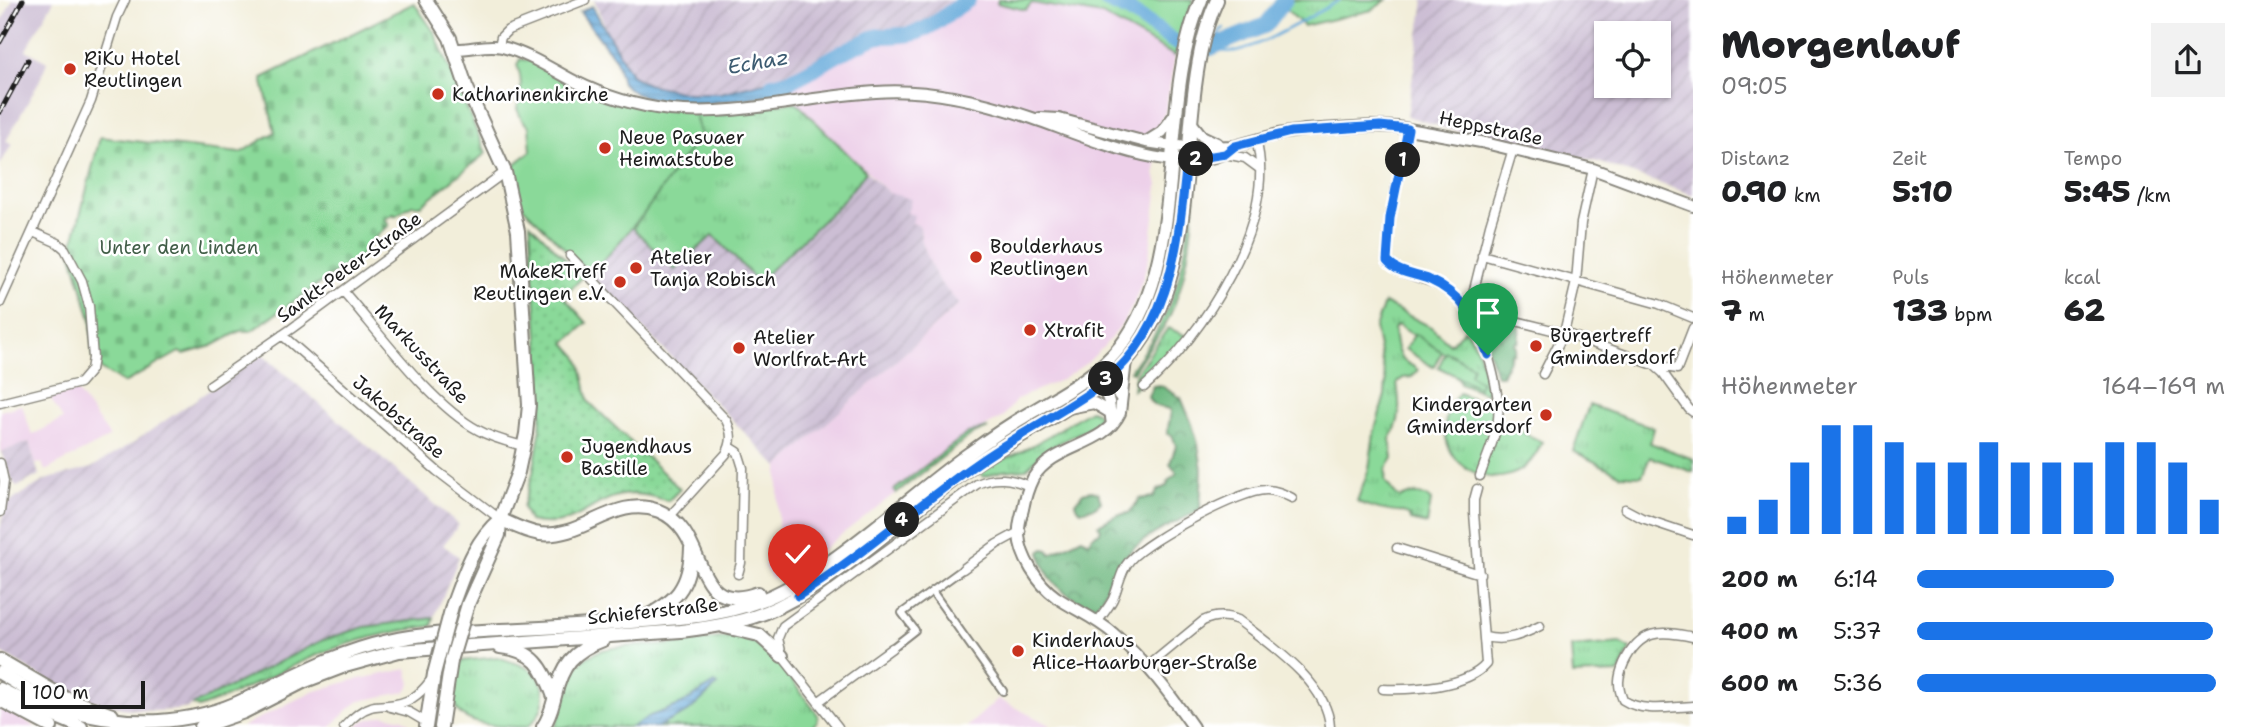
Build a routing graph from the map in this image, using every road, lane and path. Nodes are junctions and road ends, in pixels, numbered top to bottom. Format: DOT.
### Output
graph roads {
  1 [pos="125,0"];
  2 [pos="426,0"];
  3 [pos="1201,0"];
  4 [pos="1217,0"];
  5 [pos="580,2"];
  6 [pos="499,46"];
  7 [pos="454,50"];
  8 [pos="1177,111"];
  9 [pos="1034,118"];
  10 [pos="1191,122"];
  11 [pos="1408,129"];
  12 [pos="1256,140"];
  13 [pos="1146,142"];
  14 [pos="1228,148"];
  15 [pos="1513,149"];
  16 [pos="1172,153"];
  17 [pos="1188,153"];
  18 [pos="1146,155"];
  19 [pos="1260,169"];
  20 [pos="1593,169"];
  21 [pos="505,172"];
  22 [pos="1168,192"];
  23 [pos="1184,194"];
  24 [pos="1693,206"];
  25 [pos="33,232"];
  26 [pos="1482,255"];
  27 [pos="570,256"];
  28 [pos="1576,282"];
  29 [pos="343,291"];
  30 [pos="0,303"];
  31 [pos="1468,309"];
  32 [pos="1693,318"];
  33 [pos="1693,328"];
  34 [pos="1564,333"];
  35 [pos="282,335"];
  36 [pos="1126,360"];
  37 [pos="1104,363"];
  38 [pos="1654,365"];
  39 [pos="1543,374"];
  40 [pos="1080,381"];
  41 [pos="1102,383"];
  42 [pos="210,385"];
  43 [pos="1144,387"];
  44 [pos="1121,398"];
  45 [pos="0,403"];
  46 [pos="1066,408"];
  47 [pos="1110,412"];
  48 [pos="1693,412"];
  49 [pos="1112,425"];
  50 [pos="523,446"];
  51 [pos="730,447"];
  52 [pos="0,463"];
  53 [pos="1480,476"];
  54 [pos="1029,486"];
  55 [pos="1477,489"];
  56 [pos="1292,498"];
  57 [pos="1625,509"];
  58 [pos="0,512"];
  59 [pos="670,516"];
  60 [pos="500,519"];
  61 [pos="1021,531"];
  62 [pos="1693,535"];
  63 [pos="691,544"];
  64 [pos="1397,548"];
  65 [pos="962,569"];
  66 [pos="816,571"];
  67 [pos="738,574"];
  68 [pos="1480,574"];
  69 [pos="932,591"];
  70 [pos="1098,621"];
  71 [pos="635,622"];
  72 [pos="714,626"];
  73 [pos="1540,626"];
  74 [pos="613,636"];
  75 [pos="1485,637"];
  76 [pos="1693,637"];
  77 [pos="468,645"];
  78 [pos="892,648"];
  79 [pos="782,656"];
  80 [pos="0,660"];
  81 [pos="1147,667"];
  82 [pos="0,673"];
  83 [pos="433,677"];
  84 [pos="0,688"];
  85 [pos="1383,690"];
  86 [pos="1003,691"];
  87 [pos="554,697"];
  88 [pos="0,700"];
  89 [pos="818,702"];
  90 [pos="384,706"];
  91 [pos="1693,706"];
  92 [pos="236,710"];
  93 [pos="178,722"];
  94 [pos="435,726"];
  95 [pos="51,727"];
  96 [pos="80,727"];
  97 [pos="201,727"];
  98 [pos="344,727"];
  99 [pos="543,727"];
  100 [pos="838,727"];
  101 [pos="1193,727"];
  102 [pos="1330,727"];
  1 -- 25 [label="street"];
  2 -- 7 [label="main road"];
  3 -- 8 [label="main road, Schieferstraße"];
  4 -- 10 [label="main road, Schieferstraße"];
  5 -- 6 [label="street"];
  6 -- 7 [label="street"];
  6 -- 9 [label="street"];
  7 -- 21 [label="main road"];
  8 -- 13 [label="street"];
  8 -- 16 [label="main road, Schieferstraße"];
  9 -- 13 [label="street"];
  9 -- 18 [label="street"];
  10 -- 14 [label="street"];
  10 -- 17 [label="main road, Schieferstraße"];
  11 -- 12 [label="street, Heppstraße"];
  11 -- 15 [label="street, Heppstraße"];
  11 -- 31 [label="street"];
  12 -- 14 [label="street, Heppstraße"];
  12 -- 19 [label="street"];
  13 -- 16 [label="street"];
  13 -- 18 [label="street"];
  14 -- 17 [label="street, Heppstraße"];
  14 -- 19 [label="street"];
  15 -- 20 [label="street, Heppstraße"];
  15 -- 26 [label="street"];
  16 -- 17 [label="street, Heppstraße"];
  16 -- 18 [label="street"];
  16 -- 22 [label="main road, Schieferstraße"];
  17 -- 23 [label="main road, Schieferstraße"];
  19 -- 43 [label="street"];
  20 -- 24 [label="street, Heppstraße"];
  20 -- 28 [label="street"];
  21 -- 29 [label="street, Sankt-Peter-Straße"];
  21 -- 50 [label="main road"];
  22 -- 23 [label="main road"];
  22 -- 37 [label="main road, Schieferstraße"];
  23 -- 36 [label="main road, Schieferstraße"];
  25 -- 30 [label="street"];
  25 -- 45 [label="street"];
  26 -- 28 [label="street"];
  26 -- 31 [label="street"];
  27 -- 51 [label="street"];
  28 -- 32 [label="street"];
  28 -- 34 [label="street"];
  29 -- 35 [label="street, Sankt-Peter-Straße"];
  29 -- 50 [label="street, Markusstraße"];
  31 -- 34 [label="street"];
  31 -- 53 [label="street"];
  33 -- 38 [label="street"];
  34 -- 38 [label="street"];
  34 -- 39 [label="street"];
  35 -- 42 [label="street, Sankt-Peter-Straße"];
  35 -- 60 [label="street, Jakobstraße"];
  36 -- 41 [label="main road, Schieferstraße"];
  36 -- 44 [label="street"];
  37 -- 40 [label="main road, Schieferstraße"];
  37 -- 41 [label="street"];
  38 -- 48 [label="street"];
  40 -- 41 [label="street"];
  40 -- 66 [label="main road, Schieferstraße"];
  41 -- 44 [label="street"];
  41 -- 46 [label="main road, Schieferstraße"];
  41 -- 47 [label="street"];
  44 -- 49 [label="street"];
  46 -- 47 [label="street"];
  46 -- 72 [label="main road, Schieferstraße"];
  47 -- 49 [label="street"];
  49 -- 54 [label="street"];
  50 -- 60 [label="main road"];
  51 -- 59 [label="street"];
  51 -- 67 [label="street"];
  52 -- 58 [label="street"];
  54 -- 61 [label="street"];
  54 -- 79 [label="street"];
  55 -- 68 [label="street"];
  56 -- 70 [label="street"];
  57 -- 62 [label="street"];
  59 -- 60 [label="main road"];
  59 -- 63 [label="main road"];
  60 -- 83 [label="main road, bridge"];
  60 -- 94 [label="main road, bridge"];
  61 -- 65 [label="street"];
  61 -- 70 [label="street"];
  63 -- 66 [label="main road"];
  63 -- 71 [label="main road"];
  64 -- 68 [label="street"];
  65 -- 69 [label="street"];
  66 -- 71 [label="main road, Schieferstraße"];
  68 -- 75 [label="street"];
  69 -- 78 [label="street"];
  69 -- 86 [label="street"];
  70 -- 81 [label="street"];
  71 -- 92 [label="main road, Schieferstraße"];
  72 -- 74 [label="main road, Schieferstraße"];
  72 -- 79 [label="main road"];
  73 -- 75 [label="street"];
  74 -- 77 [label="main road, Schieferstraße"];
  74 -- 87 [label="main road"];
  75 -- 85 [label="street"];
  76 -- 91 [label="street"];
  77 -- 87 [label="main road"];
  77 -- 92 [label="main road, Schieferstraße"];
  78 -- 89 [label="street"];
  79 -- 89 [label="street"];
  80 -- 93 [label="main road"];
  81 -- 101 [label="street"];
  81 -- 102 [label="street"];
  82 -- 93 [label="main road"];
  83 -- 90 [label="street"];
  83 -- 94 [label="main road"];
  84 -- 96 [label="main road"];
  87 -- 99 [label="main road"];
  88 -- 95 [label="main road"];
  89 -- 100 [label="street"];
  90 -- 94 [label="street"];
  90 -- 98 [label="street"];
  92 -- 93 [label="main road"];
  92 -- 97 [label="main road"];
}
